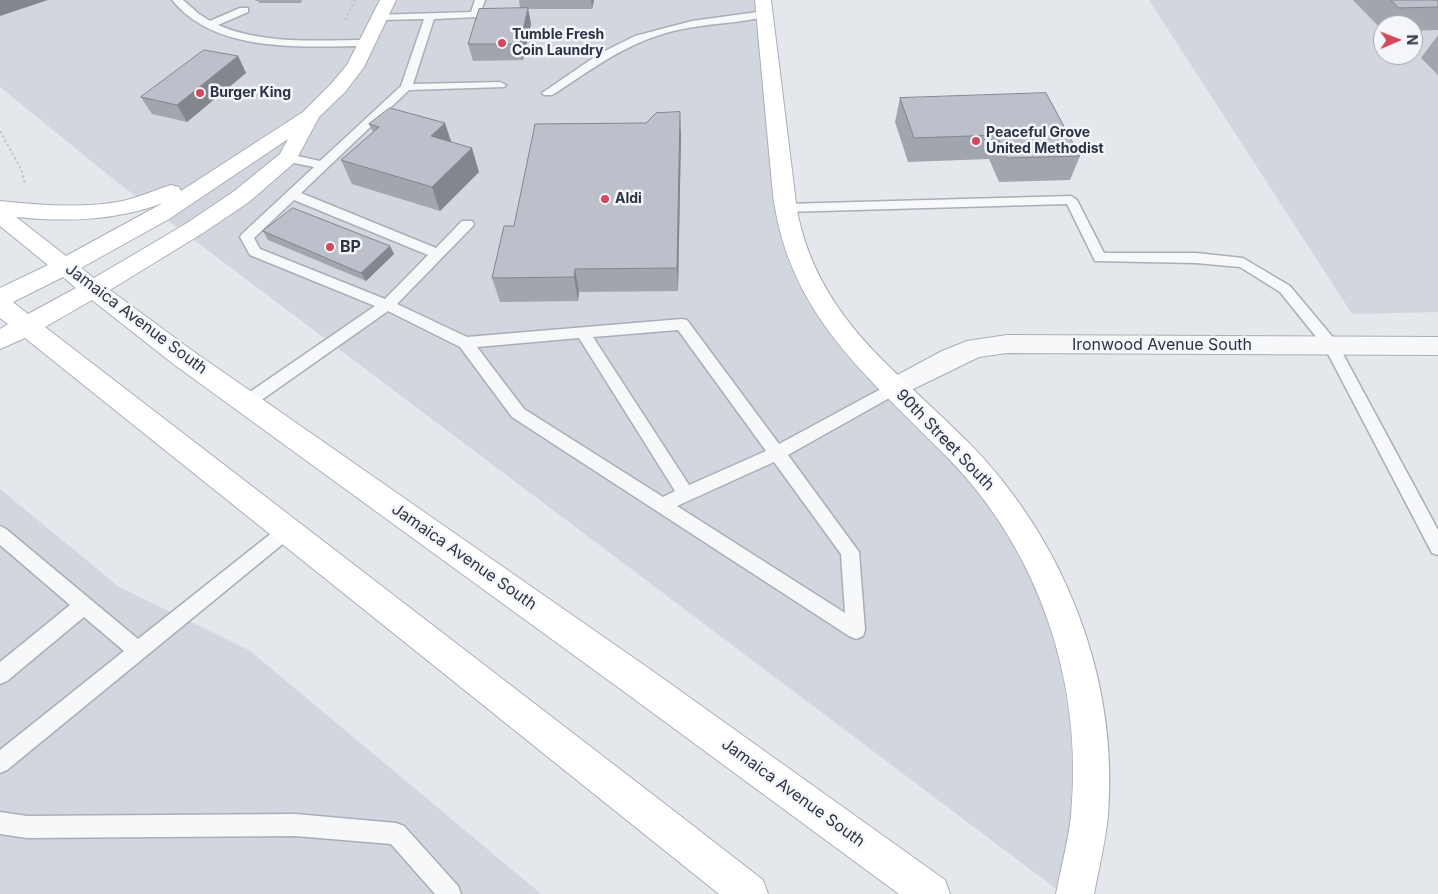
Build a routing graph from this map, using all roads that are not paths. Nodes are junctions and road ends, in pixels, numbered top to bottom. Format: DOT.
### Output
graph roads {
  1 [pos="177,0"];
  2 [pos="388,0"];
  3 [pos="480,0"];
  4 [pos="764,7"];
  5 [pos="244,10"];
  6 [pos="430,16"];
  7 [pos="380,17"];
  8 [pos="209,25"];
  9 [pos="368,43"];
  10 [pos="500,85"];
  11 [pos="406,87"];
  12 [pos="548,93"];
  13 [pos="310,116"];
  14 [pos="247,156"];
  15 [pos="288,158"];
  16 [pos="323,165"];
  17 [pos="292,194"];
  18 [pos="0,208"];
  19 [pos="784,208"];
  20 [pos="0,215"];
  21 [pos="467,224"];
  22 [pos="438,254"];
  23 [pos="66,266"];
  24 [pos="93,289"];
  25 [pos="0,298"];
  26 [pos="0,305"];
  27 [pos="387,305"];
  28 [pos="26,325"];
  29 [pos="583,333"];
  30 [pos="0,340"];
  31 [pos="466,342"];
  32 [pos="1331,345"];
  33 [pos="1438,346"];
  34 [pos="895,388"];
  35 [pos="247,402"];
  36 [pos="777,453"];
  37 [pos="686,495"];
  38 [pos="662,505"];
  39 [pos="289,529"];
  40 [pos="0,534"];
  41 [pos="1438,548"];
  42 [pos="84,605"];
  43 [pos="138,652"];
  44 [pos="0,674"];
  45 [pos="0,763"];
  46 [pos="0,822"];
  47 [pos="450,894"];
  48 [pos="749,894"];
  49 [pos="931,894"];
  50 [pos="1075,894"];
  1 -- 8 [label="lane"];
  2 -- 7 [label="street"];
  3 -- 6 [label="lane"];
  4 -- 12 [label="lane"];
  4 -- 19 [label="street, 90th Street South"];
  5 -- 8 [label="lane"];
  6 -- 7 [label="lane"];
  6 -- 11 [label="lane"];
  7 -- 9 [label="street"];
  8 -- 9 [label="lane"];
  9 -- 13 [label="street"];
  10 -- 11 [label="lane"];
  11 -- 16 [label="lane"];
  13 -- 14 [label="street"];
  13 -- 15 [label="street"];
  14 -- 18 [label="street"];
  14 -- 23 [label="street"];
  15 -- 16 [label="lane"];
  15 -- 24 [label="street"];
  16 -- 17 [label="lane"];
  17 -- 22 [label="lane"];
  17 -- 27 [label="lane"];
  19 -- 32 [label="lane"];
  19 -- 34 [label="street, 90th Street South"];
  20 -- 23 [label="street, Jamaica Avenue South"];
  21 -- 22 [label="lane"];
  22 -- 27 [label="lane"];
  23 -- 24 [label="street, Jamaica Avenue South"];
  23 -- 25 [label="street"];
  24 -- 28 [label="street"];
  24 -- 35 [label="street, Jamaica Avenue South"];
  26 -- 28 [label="street"];
  27 -- 31 [label="lane"];
  27 -- 35 [label="lane"];
  28 -- 30 [label="street"];
  28 -- 39 [label="street"];
  29 -- 31 [label="lane"];
  29 -- 36 [label="lane"];
  29 -- 37 [label="lane"];
  31 -- 38 [label="lane"];
  32 -- 33 [label="street, Ironwood Avenue South"];
  32 -- 34 [label="street, Ironwood Avenue South"];
  32 -- 41 [label="lane"];
  34 -- 36 [label="lane"];
  34 -- 50 [label="street, 90th Street South"];
  35 -- 49 [label="street, Jamaica Avenue South"];
  36 -- 37 [label="lane"];
  36 -- 38 [label="lane"];
  37 -- 38 [label="lane"];
  39 -- 43 [label="lane"];
  39 -- 48 [label="street"];
  40 -- 42 [label="lane"];
  42 -- 43 [label="lane"];
  42 -- 44 [label="lane"];
  43 -- 45 [label="lane"];
  46 -- 47 [label="lane"];
}
